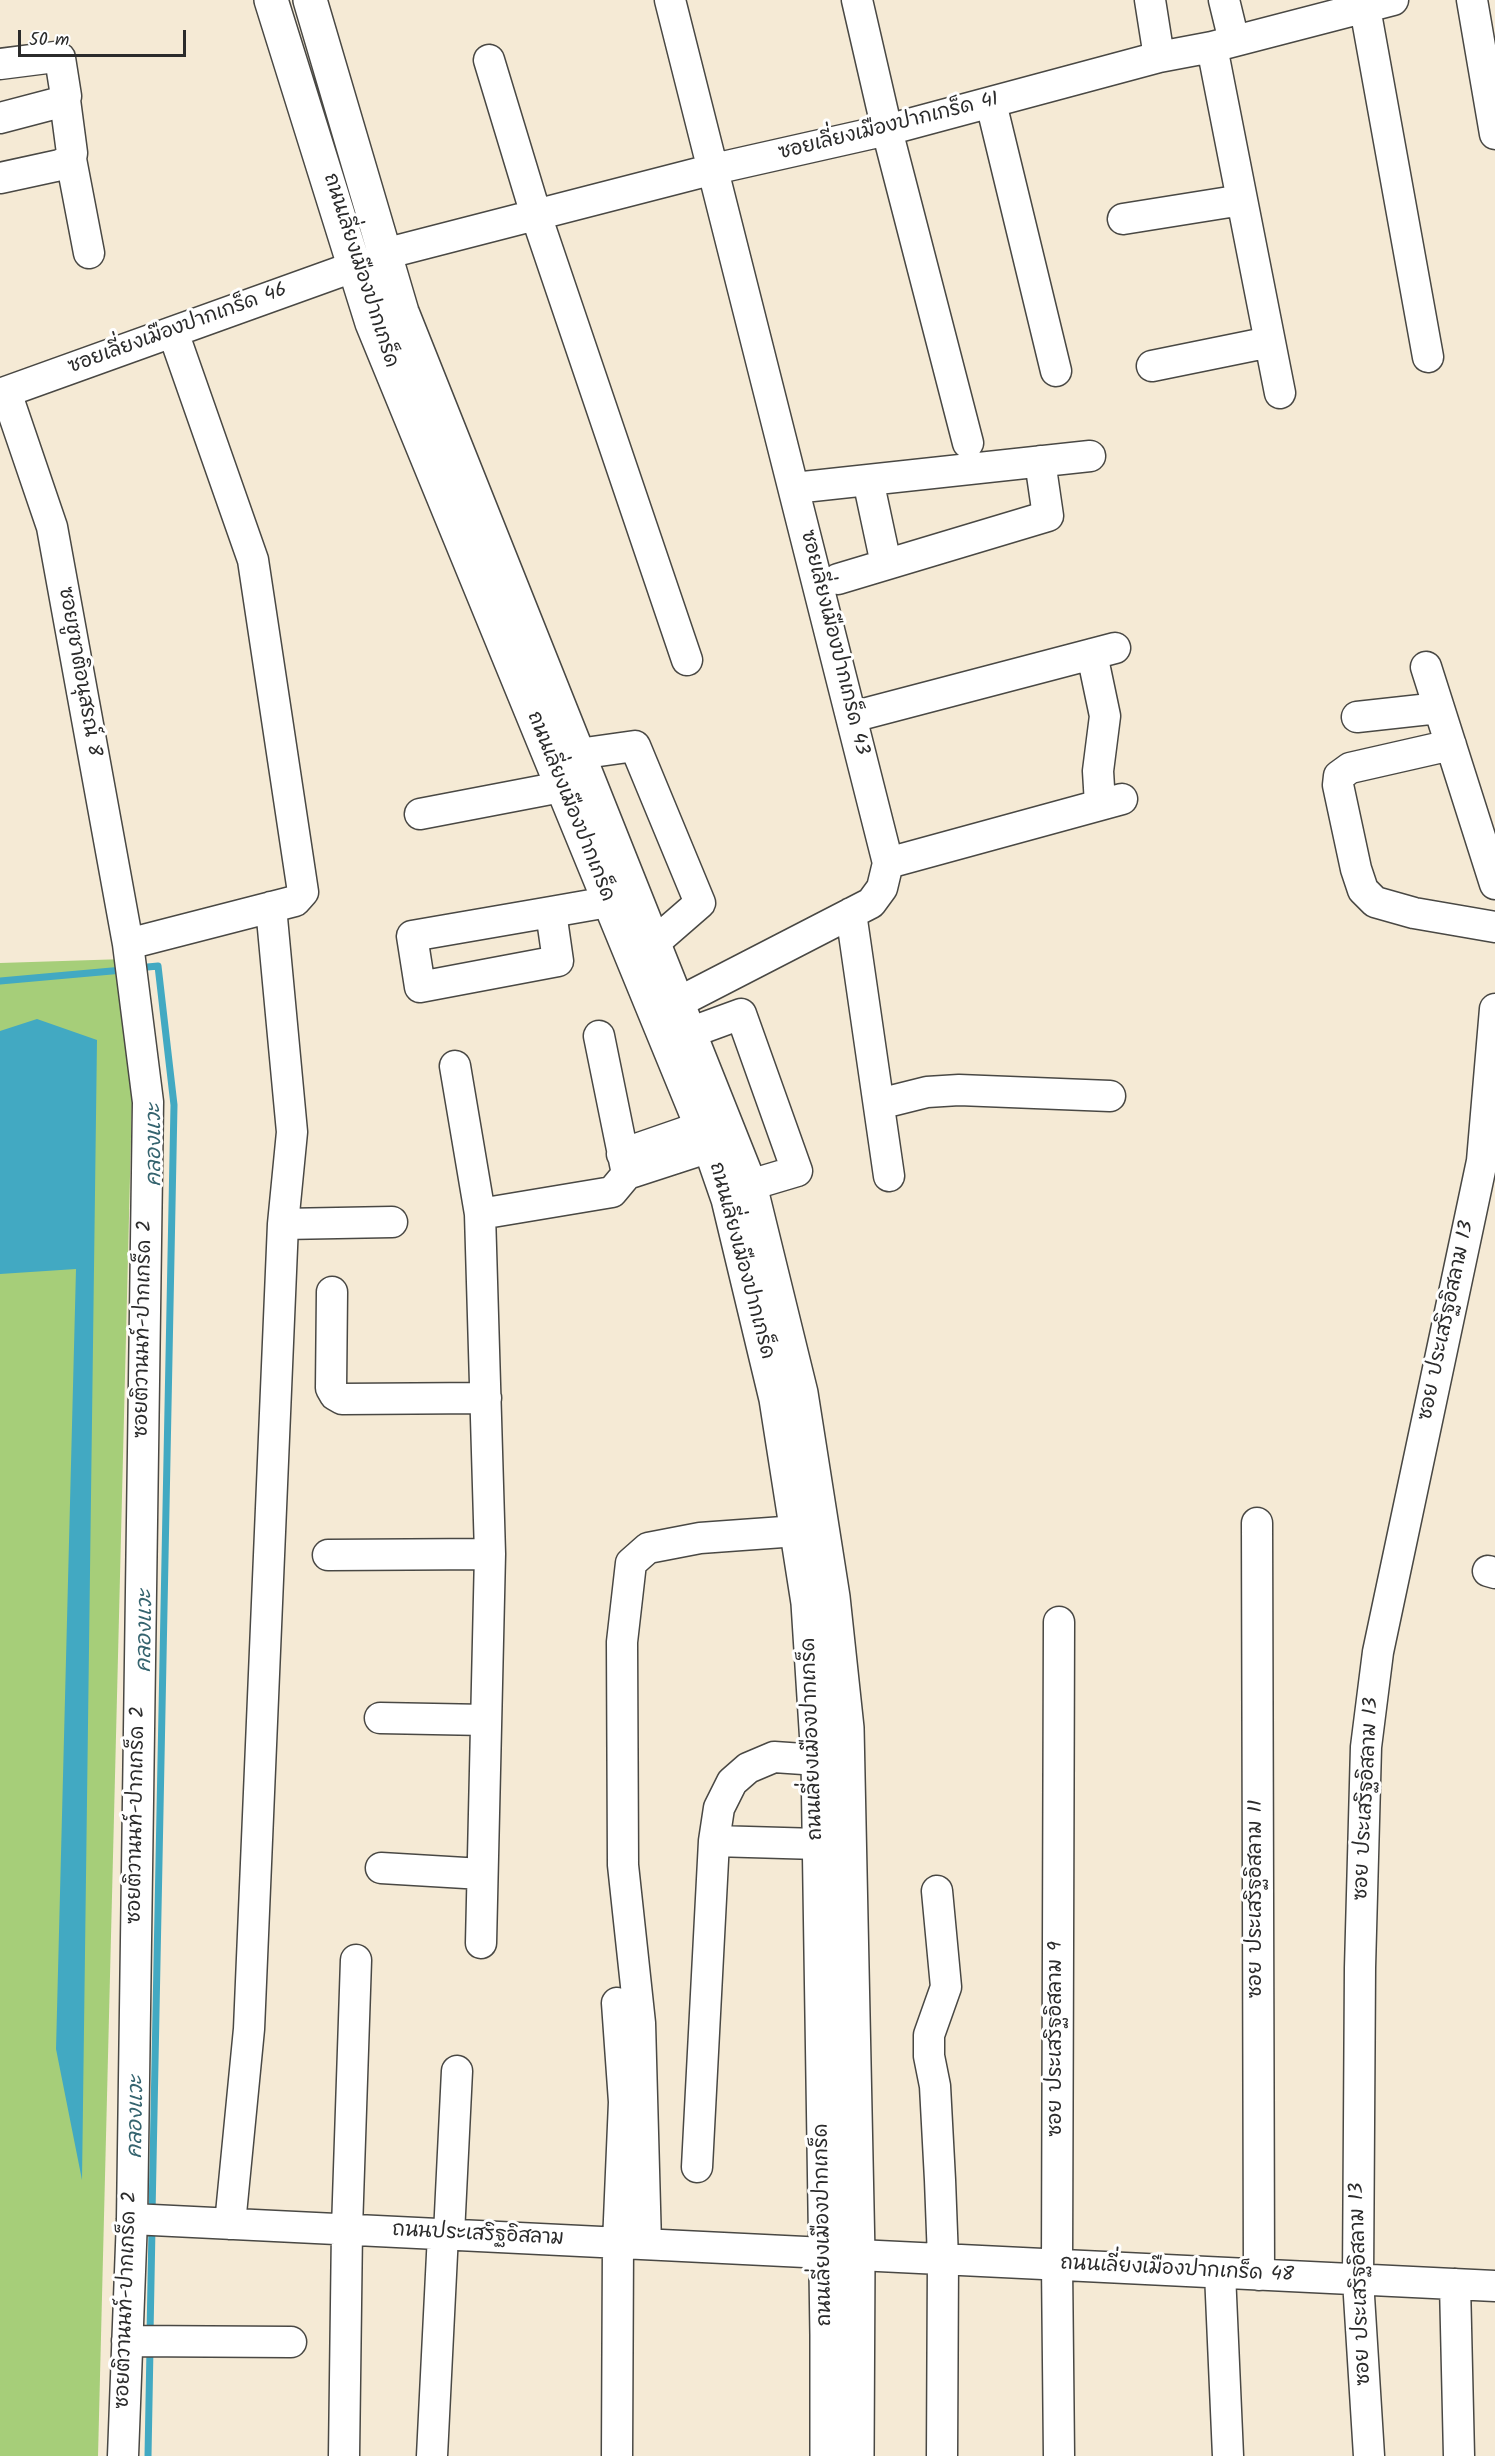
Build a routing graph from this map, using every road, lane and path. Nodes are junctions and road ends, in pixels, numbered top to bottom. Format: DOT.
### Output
graph roads {
  1 [pos="272,0"];
  2 [pos="310,0"];
  3 [pos="670,0"];
  4 [pos="857,0"];
  5 [pos="1150,0"];
  6 [pos="1224,0"];
  7 [pos="1393,0"];
  8 [pos="1472,0"];
  9 [pos="1365,8"];
  10 [pos="1223,44"];
  11 [pos="1159,57"];
  12 [pos="489,60"];
  13 [pos="0,64"];
  14 [pos="65,100"];
  15 [pos="991,103"];
  16 [pos="0,118"];
  17 [pos="887,130"];
  18 [pos="1495,134"];
  19 [pos="71,159"];
  20 [pos="714,169"];
  21 [pos="0,178"];
  22 [pos="1242,200"];
  23 [pos="537,215"];
  24 [pos="1123,219"];
  25 [pos="88,253"];
  26 [pos="370,260"];
  27 [pos="173,332"];
  28 [pos="1270,342"];
  29 [pos="1428,357"];
  30 [pos="1152,366"];
  31 [pos="1056,372"];
  32 [pos="3,393"];
  33 [pos="1280,393"];
  34 [pos="968,443"];
  35 [pos="1090,456"];
  36 [pos="1040,461"];
  37 [pos="868,480"];
  38 [pos="795,488"];
  39 [pos="886,564"];
  40 [pos="838,579"];
  41 [pos="687,660"];
  42 [pos="1426,666"];
  43 [pos="1439,708"];
  44 [pos="852,717"];
  45 [pos="1357,717"];
  46 [pos="1451,745"];
  47 [pos="578,754"];
  48 [pos="561,787"];
  49 [pos="420,814"];
  50 [pos="888,863"];
  51 [pos="1495,881"];
  52 [pos="608,903"];
  53 [pos="271,907"];
  54 [pos="550,912"];
  55 [pos="851,913"];
  56 [pos="1495,927"];
  57 [pos="654,943"];
  58 [pos="130,961"];
  59 [pos="678,1003"];
  60 [pos="1495,1009"];
  61 [pos="689,1032"];
  62 [pos="599,1036"];
  63 [pos="455,1066"];
  64 [pos="1110,1096"];
  65 [pos="879,1104"];
  66 [pos="705,1137"];
  67 [pos="625,1164"];
  68 [pos="889,1176"];
  69 [pos="750,1185"];
  70 [pos="480,1214"];
  71 [pos="393,1222"];
  72 [pos="284,1224"];
  73 [pos="332,1292"];
  74 [pos="486,1398"];
  75 [pos="1257,1523"];
  76 [pos="797,1531"];
  77 [pos="490,1554"];
  78 [pos="328,1555"];
  79 [pos="1059,1622"];
  80 [pos="380,1718"];
  81 [pos="486,1720"];
  82 [pos="818,1760"];
  83 [pos="714,1841"];
  84 [pos="818,1844"];
  85 [pos="381,1868"];
  86 [pos="482,1874"];
  87 [pos="937,1892"];
  88 [pos="481,1943"];
  89 [pos="356,1960"];
  90 [pos="617,2003"];
  91 [pos="457,2071"];
  92 [pos="697,2167"];
  93 [pos="146,2219"];
  94 [pos="230,2224"];
  95 [pos="347,2229"];
  96 [pos="446,2234"];
  97 [pos="632,2243"];
  98 [pos="825,2253"];
  99 [pos="858,2255"];
  100 [pos="943,2259"];
  101 [pos="1057,2265"];
  102 [pos="1220,2273"];
  103 [pos="1259,2275"];
  104 [pos="1358,2280"];
  105 [pos="1455,2284"];
  106 [pos="1495,2286"];
  107 [pos="142,2341"];
  108 [pos="291,2342"];
  109 [pos="123,2456"];
  110 [pos="344,2456"];
  111 [pos="432,2456"];
  112 [pos="616,2456"];
  113 [pos="827,2456"];
  114 [pos="857,2456"];
  115 [pos="942,2456"];
  116 [pos="1059,2456"];
  117 [pos="1228,2456"];
  118 [pos="1369,2456"];
  119 [pos="1459,2456"];
  1 -- 26 [label="main road, ถนนเลี่ยงเมืองปากเกร็ด"];
  2 -- 26 [label="main road, ถนนเลี่ยงเมืองปากเกร็ด"];
  3 -- 20 [label="street, ซอยเลี่ยงเมืองปากเกร็ด 43"];
  4 -- 17 [label="street"];
  5 -- 11 [label="street"];
  6 -- 10 [label="street"];
  7 -- 9 [label="street, ซอยเลี่ยงเมืองปากเกร็ด 41"];
  8 -- 18 [label="street"];
  9 -- 10 [label="street, ซอยเลี่ยงเมืองปากเกร็ด 41"];
  9 -- 29 [label="street"];
  10 -- 11 [label="street, ซอยเลี่ยงเมืองปากเกร็ด 41"];
  10 -- 22 [label="street"];
  11 -- 15 [label="street, ซอยเลี่ยงเมืองปากเกร็ด 41"];
  12 -- 23 [label="street"];
  13 -- 14 [label="street"];
  14 -- 16 [label="street"];
  14 -- 19 [label="street"];
  15 -- 17 [label="street, ซอยเลี่ยงเมืองปากเกร็ด 41"];
  15 -- 31 [label="street"];
  17 -- 20 [label="street, ซอยเลี่ยงเมืองปากเกร็ด 41"];
  17 -- 34 [label="street"];
  19 -- 21 [label="street"];
  19 -- 25 [label="street"];
  20 -- 23 [label="street, ซอยเลี่ยงเมืองปากเกร็ด 41"];
  20 -- 38 [label="street, ซอยเลี่ยงเมืองปากเกร็ด 43"];
  22 -- 24 [label="street"];
  22 -- 28 [label="street"];
  23 -- 26 [label="street, ซอยเลี่ยงเมืองปากเกร็ด 41"];
  23 -- 41 [label="street"];
  26 -- 27 [label="street, ซอยเลี่ยงเมืองปากเกร็ด 46"];
  26 -- 47 [label="main road, ถนนเลี่ยงเมืองปากเกร็ด"];
  26 -- 48 [label="main road, ถนนเลี่ยงเมืองปากเกร็ด"];
  27 -- 32 [label="street, ซอยเลี่ยงเมืองปากเกร็ด 46"];
  27 -- 53 [label="street"];
  28 -- 30 [label="street"];
  28 -- 33 [label="street"];
  32 -- 58 [label="street, ซอยชูชาติอนุสรณ์ 8"];
  35 -- 36 [label="street"];
  36 -- 37 [label="street"];
  36 -- 39 [label="street"];
  37 -- 38 [label="street"];
  37 -- 39 [label="street"];
  38 -- 44 [label="street, ซอยเลี่ยงเมืองปากเกร็ด 43"];
  39 -- 40 [label="street"];
  42 -- 43 [label="street"];
  43 -- 45 [label="street"];
  43 -- 46 [label="street"];
  44 -- 50 [label="street, ซอยเลี่ยงเมืองปากเกร็ด 43"];
  44 -- 50 [label="street"];
  46 -- 51 [label="street"];
  46 -- 56 [label="street"];
  47 -- 57 [label="main road, ถนนเลี่ยงเมืองปากเกร็ด"];
  47 -- 57 [label="street"];
  48 -- 49 [label="street"];
  48 -- 52 [label="main road, ถนนเลี่ยงเมืองปากเกร็ด"];
  50 -- 55 [label="street"];
  52 -- 54 [label="street"];
  52 -- 66 [label="main road, ถนนเลี่ยงเมืองปากเกร็ด"];
  53 -- 58 [label="street"];
  53 -- 72 [label="street"];
  54 -- 54 [label="street"];
  55 -- 59 [label="street"];
  55 -- 65 [label="street"];
  57 -- 59 [label="main road, ถนนเลี่ยงเมืองปากเกร็ด"];
  58 -- 93 [label="street, ซอยติวานนท์-ปากเกร็ด 2"];
  59 -- 61 [label="main road, ถนนเลี่ยงเมืองปากเกร็ด"];
  60 -- 104 [label="street, ซอย ประเสริฐอิสลาม 13"];
  61 -- 69 [label="main road, ถนนเลี่ยงเมืองปากเกร็ด"];
  61 -- 69 [label="street"];
  62 -- 67 [label="street"];
  63 -- 70 [label="street"];
  64 -- 65 [label="street"];
  65 -- 68 [label="street"];
  66 -- 67 [label="street"];
  66 -- 76 [label="main road, ถนนเลี่ยงเมืองปากเกร็ด"];
  67 -- 70 [label="street"];
  69 -- 99 [label="main road, ถนนเลี่ยงเมืองปากเกร็ด"];
  70 -- 74 [label="street"];
  71 -- 72 [label="street"];
  72 -- 94 [label="street"];
  73 -- 74 [label="street"];
  74 -- 77 [label="street"];
  75 -- 103 [label="street, ซอย ประเสริฐอิสลาม 11"];
  76 -- 82 [label="main road, ถนนเลี่ยงเมืองปากเกร็ด"];
  76 -- 97 [label="street"];
  77 -- 78 [label="street"];
  77 -- 81 [label="street"];
  79 -- 101 [label="street, ซอย ประเสริฐอิสลาม 9"];
  80 -- 81 [label="street"];
  81 -- 86 [label="street"];
  82 -- 83 [label="street"];
  82 -- 84 [label="main road, ถนนเลี่ยงเมืองปากเกร็ด"];
  83 -- 84 [label="street"];
  83 -- 92 [label="street"];
  84 -- 98 [label="main road, ถนนเลี่ยงเมืองปากเกร็ด"];
  85 -- 86 [label="street"];
  86 -- 88 [label="street"];
  87 -- 100 [label="street"];
  89 -- 95 [label="street"];
  90 -- 97 [label="street"];
  91 -- 96 [label="street"];
  93 -- 94 [label="street, ถนนประเสริฐอิสลาม"];
  93 -- 107 [label="street, ซอยติวานนท์-ปากเกร็ด 2"];
  94 -- 95 [label="street, ถนนประเสริฐอิสลาม"];
  95 -- 96 [label="street, ถนนประเสริฐอิสลาม"];
  95 -- 110 [label="street"];
  96 -- 97 [label="street, ถนนประเสริฐอิสลาม"];
  96 -- 111 [label="street"];
  97 -- 98 [label="street, ถนนประเสริฐอิสลาม"];
  97 -- 112 [label="street"];
  98 -- 99 [label="main road"];
  98 -- 113 [label="main road, ถนนเลี่ยงเมืองปากเกร็ด"];
  99 -- 100 [label="street, ถนนเลี่ยงเมืองปากเกร็ด 48"];
  99 -- 114 [label="main road, ถนนเลี่ยงเมืองปากเกร็ด"];
  100 -- 101 [label="street, ถนนเลี่ยงเมืองปากเกร็ด 48"];
  100 -- 115 [label="street"];
  101 -- 102 [label="street, ถนนเลี่ยงเมืองปากเกร็ด 48"];
  101 -- 116 [label="street, ซอย ประเสริฐอิสลาม 9"];
  102 -- 103 [label="street, ถนนเลี่ยงเมืองปากเกร็ด 48"];
  102 -- 117 [label="street"];
  103 -- 104 [label="street, ถนนเลี่ยงเมืองปากเกร็ด 48"];
  104 -- 105 [label="street, ถนนเลี่ยงเมืองปากเกร็ด 48"];
  104 -- 118 [label="street, ซอย ประเสริฐอิสลาม 13"];
  105 -- 106 [label="street, ถนนเลี่ยงเมืองปากเกร็ด 48"];
  105 -- 119 [label="street"];
  107 -- 108 [label="street"];
  107 -- 109 [label="street, ซอยติวานนท์-ปากเกร็ด 2"];
}
